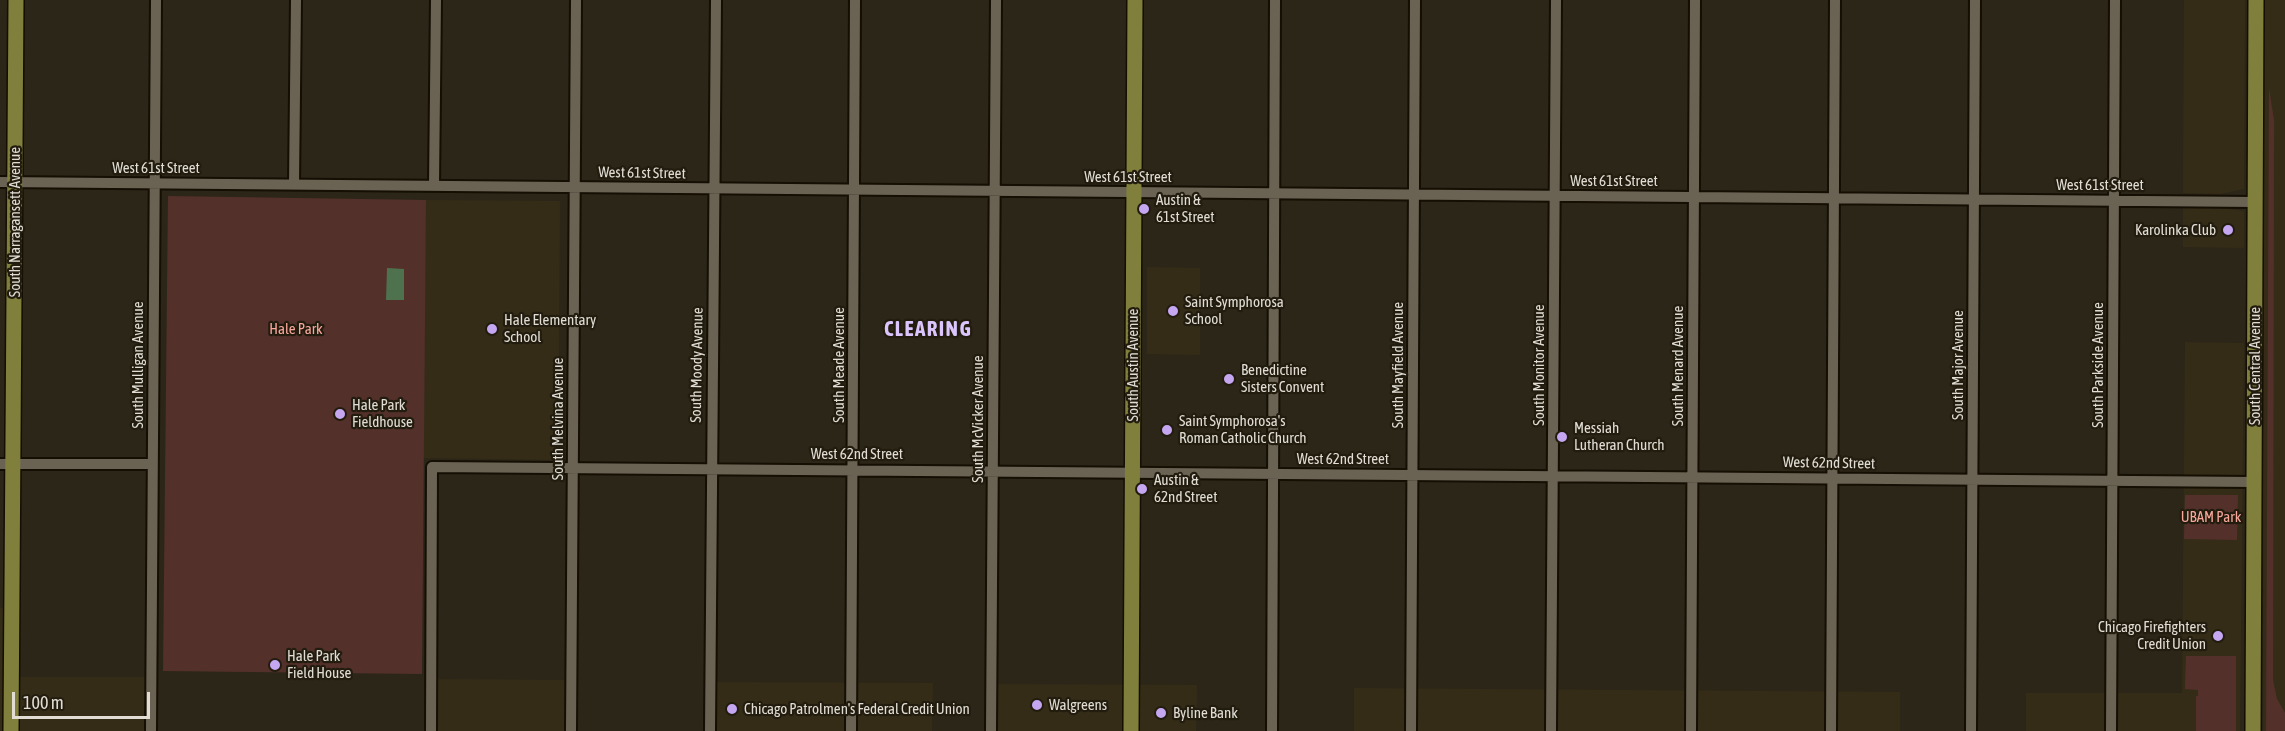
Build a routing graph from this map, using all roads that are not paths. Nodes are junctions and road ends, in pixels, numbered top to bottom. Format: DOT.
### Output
graph roads {
  1 [pos="16,0"];
  2 [pos="156,0"];
  3 [pos="296,0"];
  4 [pos="436,0"];
  5 [pos="576,0"];
  6 [pos="716,0"];
  7 [pos="855,0"];
  8 [pos="996,0"];
  9 [pos="1135,0"];
  10 [pos="1275,0"];
  11 [pos="1414,0"];
  12 [pos="1556,0"];
  13 [pos="1695,0"];
  14 [pos="1835,0"];
  15 [pos="1975,0"];
  16 [pos="2115,0"];
  17 [pos="2256,0"];
  18 [pos="7,182"];
  19 [pos="154,183"];
  20 [pos="294,184"];
  21 [pos="434,185"];
  22 [pos="575,187"];
  23 [pos="715,189"];
  24 [pos="855,189"];
  25 [pos="995,190"];
  26 [pos="1134,192"];
  27 [pos="1274,193"];
  28 [pos="1413,194"];
  29 [pos="1555,196"];
  30 [pos="1693,197"];
  31 [pos="1834,198"];
  32 [pos="1974,199"];
  33 [pos="2114,201"];
  34 [pos="2255,202"];
  35 [pos="6,464"];
  36 [pos="152,464"];
  37 [pos="573,467"];
  38 [pos="711,468"];
  39 [pos="853,469"];
  40 [pos="993,471"];
  41 [pos="1132,472"];
  42 [pos="1273,473"];
  43 [pos="1412,474"];
  44 [pos="1553,476"];
  45 [pos="1694,477"];
  46 [pos="1833,478"];
  47 [pos="1973,479"];
  48 [pos="2113,481"];
  49 [pos="2254,482"];
  50 [pos="11,731"];
  51 [pos="151,731"];
  52 [pos="431,731"];
  53 [pos="571,731"];
  54 [pos="710,731"];
  55 [pos="851,731"];
  56 [pos="991,731"];
  57 [pos="1131,731"];
  58 [pos="1272,731"];
  59 [pos="1411,731"];
  60 [pos="1551,731"];
  61 [pos="1691,731"];
  62 [pos="1831,731"];
  63 [pos="1971,731"];
  64 [pos="2111,731"];
  65 [pos="2253,731"];
  1 -- 18 [label="street, South Narragansett Avenue"];
  2 -- 19 [label="street, South Mulligan Avenue"];
  3 -- 20 [label="street"];
  4 -- 21 [label="street"];
  5 -- 22 [label="street, South Melvina Avenue"];
  6 -- 23 [label="street, South Moody Avenue"];
  7 -- 24 [label="street, South Meade Avenue"];
  8 -- 25 [label="street, South McVicker Avenue"];
  9 -- 26 [label="street, South Austin Avenue"];
  10 -- 27 [label="street"];
  11 -- 28 [label="street, South Mayfield Avenue"];
  12 -- 29 [label="street, South Monitor Avenue"];
  13 -- 30 [label="street, South Menard Avenue"];
  14 -- 31 [label="street"];
  15 -- 32 [label="street, South Major Avenue"];
  16 -- 33 [label="street, South Parkside Avenue"];
  17 -- 34 [label="street, South Central Avenue"];
  18 -- 19 [label="street, West 61st Street"];
  18 -- 35 [label="street, South Narragansett Avenue"];
  19 -- 20 [label="street, West 61st Street"];
  19 -- 36 [label="street, South Mulligan Avenue"];
  20 -- 21 [label="street, West 61st Street"];
  21 -- 22 [label="street, West 61st Street"];
  22 -- 23 [label="street, West 61st Street"];
  22 -- 37 [label="street, South Melvina Avenue"];
  23 -- 24 [label="street, West 61st Street"];
  23 -- 38 [label="street, South Moody Avenue"];
  24 -- 25 [label="street, West 61st Street"];
  24 -- 39 [label="street, South Meade Avenue"];
  25 -- 26 [label="street, West 61st Street"];
  25 -- 40 [label="street, South McVicker Avenue"];
  26 -- 27 [label="street, West 61st Street"];
  26 -- 41 [label="street, South Austin Avenue"];
  27 -- 28 [label="street, West 61st Street"];
  27 -- 42 [label="street"];
  28 -- 29 [label="street, West 61st Street"];
  28 -- 43 [label="street, South Mayfield Avenue"];
  29 -- 30 [label="street, West 61st Street"];
  29 -- 44 [label="street, South Monitor Avenue"];
  30 -- 31 [label="street, West 61st Street"];
  30 -- 45 [label="street, South Menard Avenue"];
  31 -- 32 [label="street, West 61st Street"];
  31 -- 46 [label="street"];
  32 -- 33 [label="street, West 61st Street"];
  32 -- 47 [label="street, South Major Avenue"];
  33 -- 34 [label="street, West 61st Street"];
  33 -- 48 [label="street, South Parkside Avenue"];
  34 -- 49 [label="street, South Central Avenue"];
  35 -- 36 [label="street"];
  35 -- 50 [label="street, South Narragansett Avenue"];
  36 -- 51 [label="street, South Mulligan Avenue"];
  37 -- 38 [label="street, West 62nd Street"];
  37 -- 52 [label="street, West 62nd Street"];
  37 -- 53 [label="street, South Melvina Avenue"];
  38 -- 39 [label="street, West 62nd Street"];
  38 -- 54 [label="street, South Moody Avenue"];
  39 -- 40 [label="street, West 62nd Street"];
  39 -- 55 [label="street, South Meade Avenue"];
  40 -- 41 [label="street, West 62nd Street"];
  40 -- 56 [label="street, South McVicker Avenue"];
  41 -- 42 [label="street, West 62nd Street"];
  41 -- 57 [label="street, South Austin Avenue"];
  42 -- 43 [label="street, West 62nd Street"];
  42 -- 58 [label="street"];
  43 -- 44 [label="street, West 62nd Street"];
  43 -- 59 [label="street, South Mayfield Avenue"];
  44 -- 45 [label="street, West 62nd Street"];
  44 -- 60 [label="street, South Monitor Avenue"];
  45 -- 46 [label="street, West 62nd Street"];
  45 -- 61 [label="street, South Menard Avenue"];
  46 -- 47 [label="street, West 62nd Street"];
  46 -- 62 [label="street"];
  47 -- 48 [label="street, West 62nd Street"];
  47 -- 63 [label="street, South Major Avenue"];
  48 -- 49 [label="street, West 62nd Street"];
  48 -- 64 [label="street, South Parkside Avenue"];
  49 -- 65 [label="street, South Central Avenue"];
}
